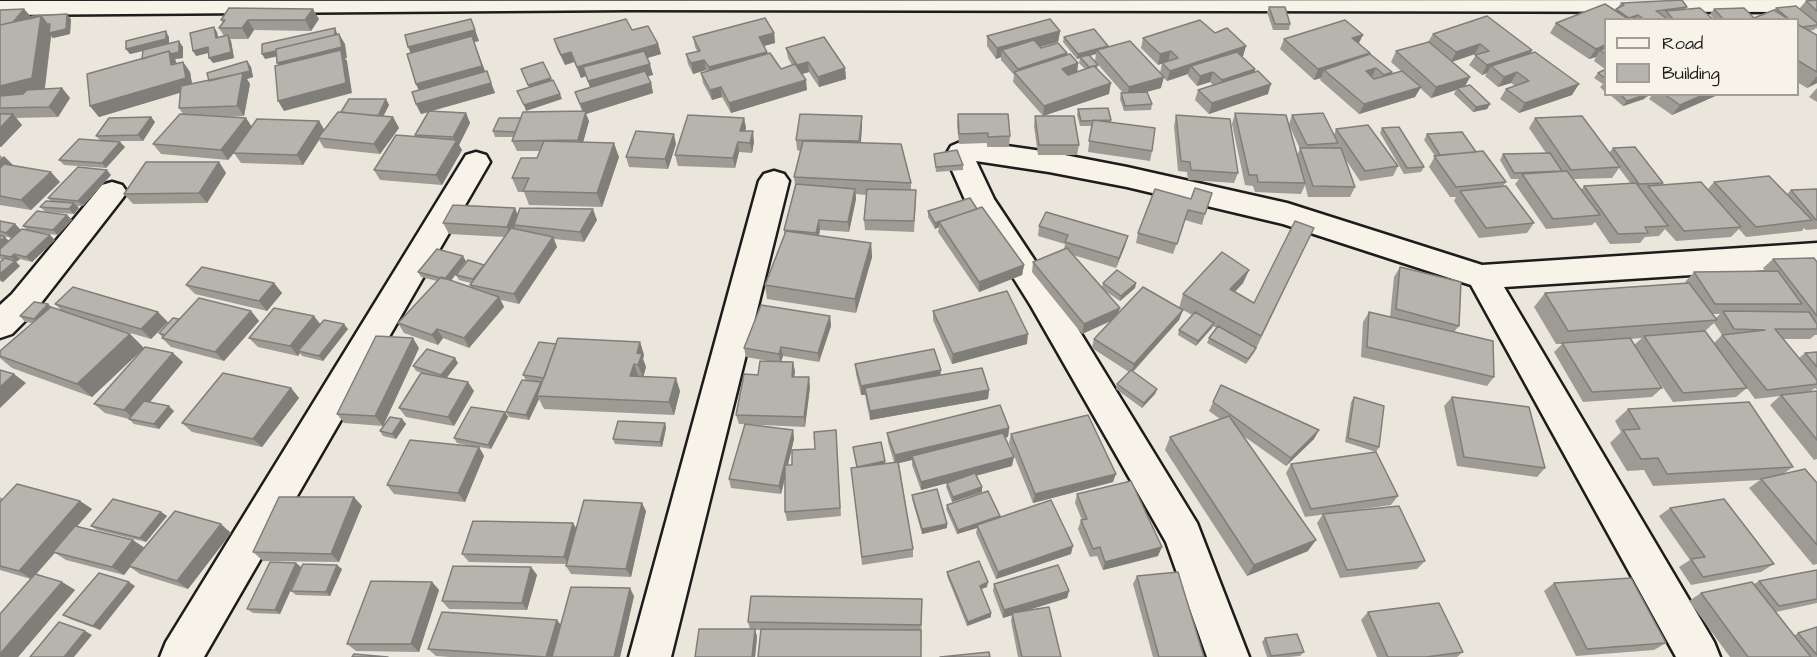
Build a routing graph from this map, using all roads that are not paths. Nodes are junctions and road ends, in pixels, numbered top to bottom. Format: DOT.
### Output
graph roads {
  1 [pos="959,2"];
  2 [pos="1817,5"];
  3 [pos="0,8"];
  4 [pos="476,162"];
  5 [pos="774,182"];
  6 [pos="112,192"];
  7 [pos="1817,255"];
  8 [pos="1482,277"];
  9 [pos="0,325"];
  10 [pos="181,657"];
  11 [pos="650,657"];
  12 [pos="1228,657"];
  13 [pos="1699,657"];
  1 -- 2 [label="street"];
  1 -- 3 [label="street"];
  4 -- 10 [label="street"];
  5 -- 11 [label="street"];
  6 -- 9 [label="street"];
  7 -- 8 [label="street"];
  8 -- 12 [label="street"];
  8 -- 13 [label="street"];
}
